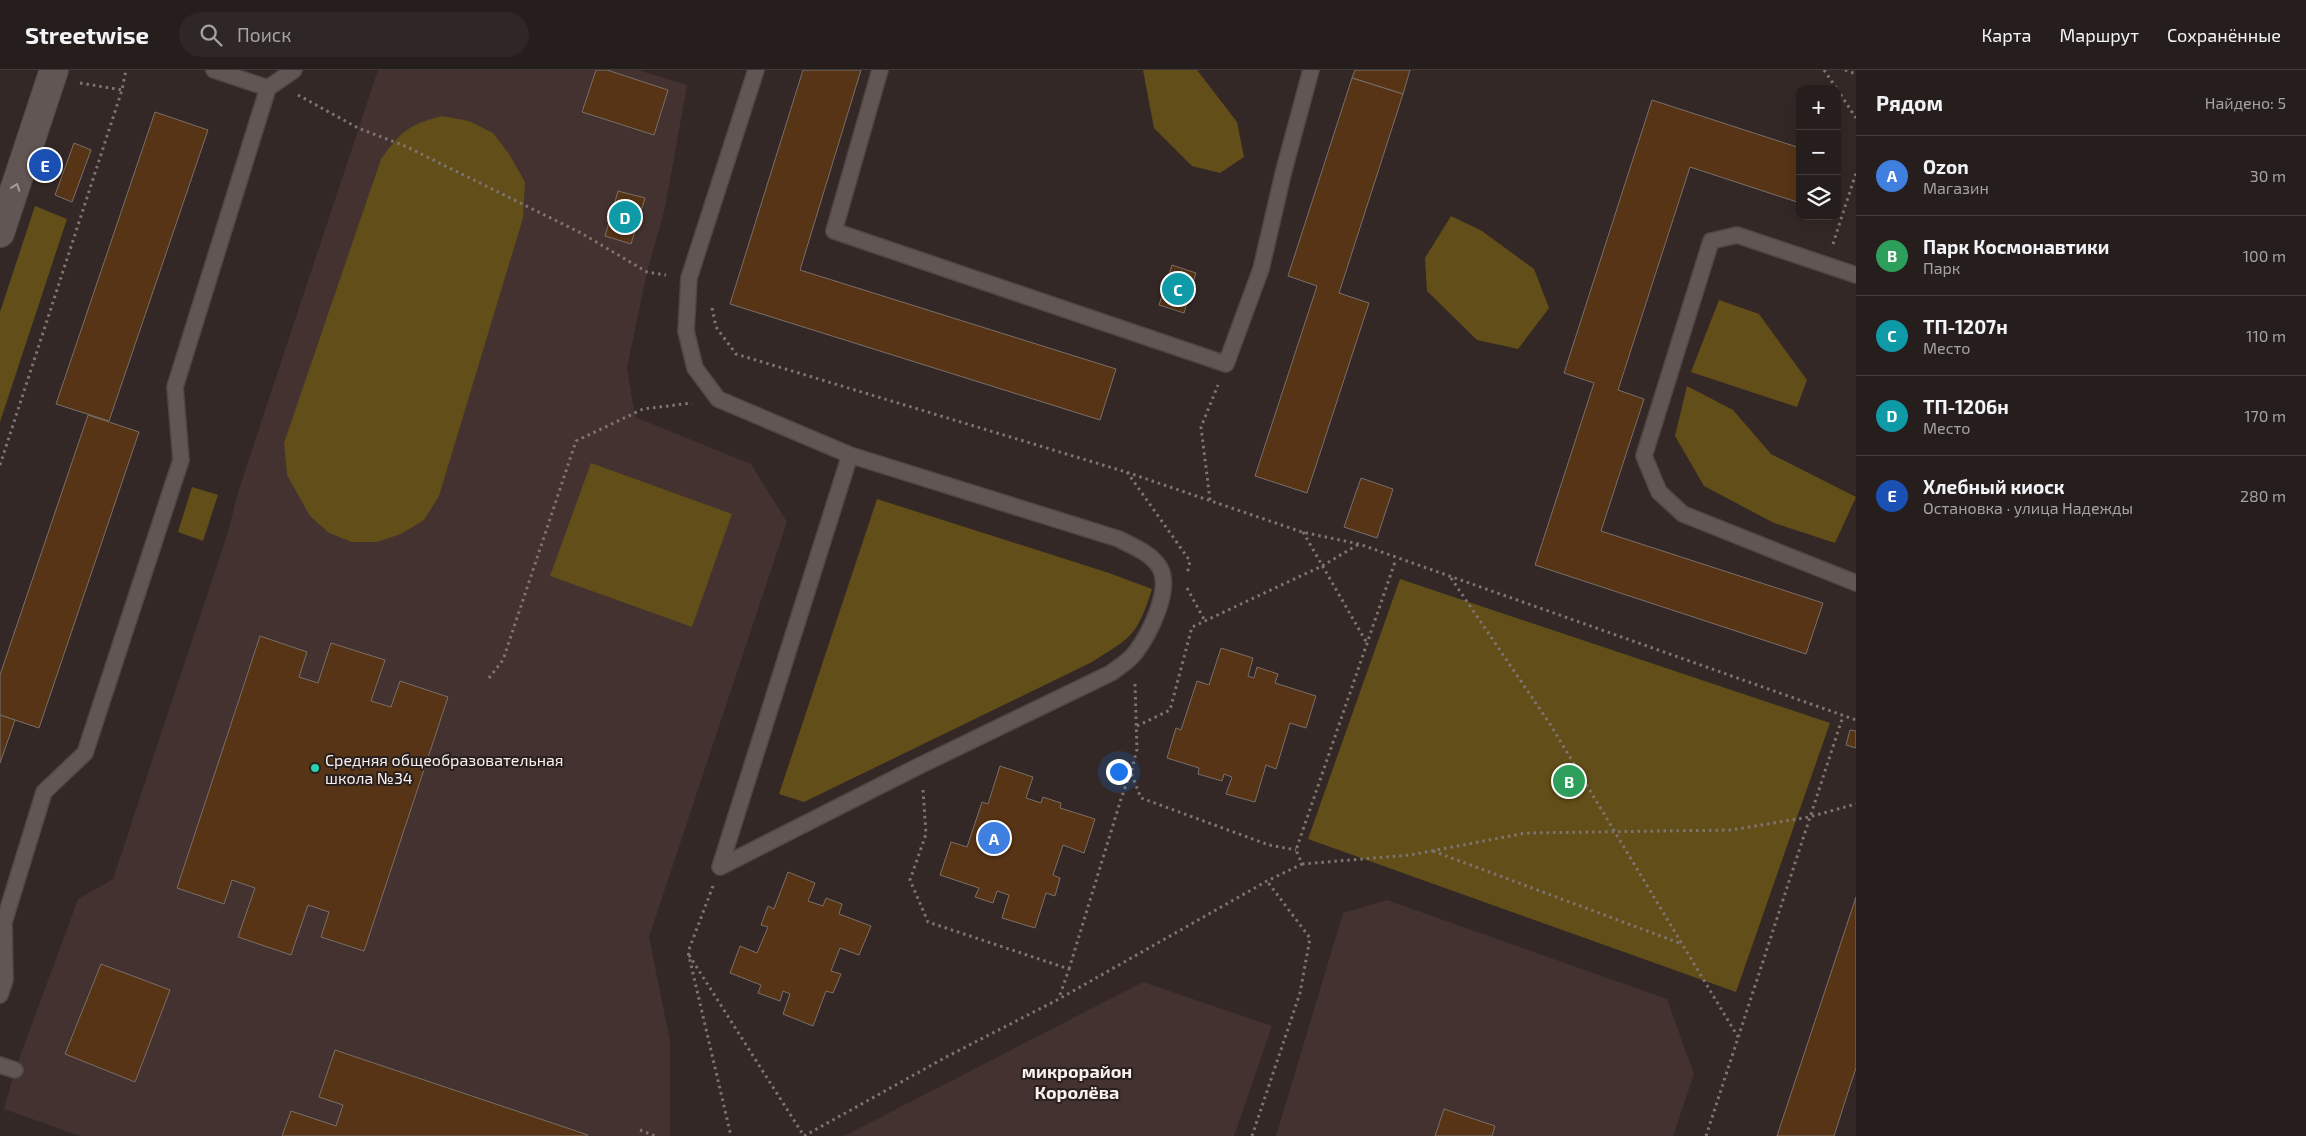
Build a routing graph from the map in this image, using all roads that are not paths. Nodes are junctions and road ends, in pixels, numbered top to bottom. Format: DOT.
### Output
graph roads {
  1 [pos="214,70"];
  2 [pos="294,70"];
  3 [pos="756,70"];
  4 [pos="880,70"];
  5 [pos="1311,70"];
  6 [pos="53,74"];
  7 [pos="273,84"];
  8 [pos="0,233"];
  9 [pos="1856,275"];
  10 [pos="850,455"];
  11 [pos="1856,583"];
  12 [pos="0,994"];
  13 [pos="0,1064"];
  14 [pos="15,1070"];
  1 -- 7 [label="lane"];
  2 -- 7 [label="lane"];
  3 -- 10 [label="lane"];
  4 -- 5 [label="lane"];
  8 -- 6 [label="main road, one-way"];
  7 -- 12 [label="lane"];
  9 -- 11 [label="lane"];
  10 -- 10 [label="lane"];
  13 -- 14 [label="lane"];
}
